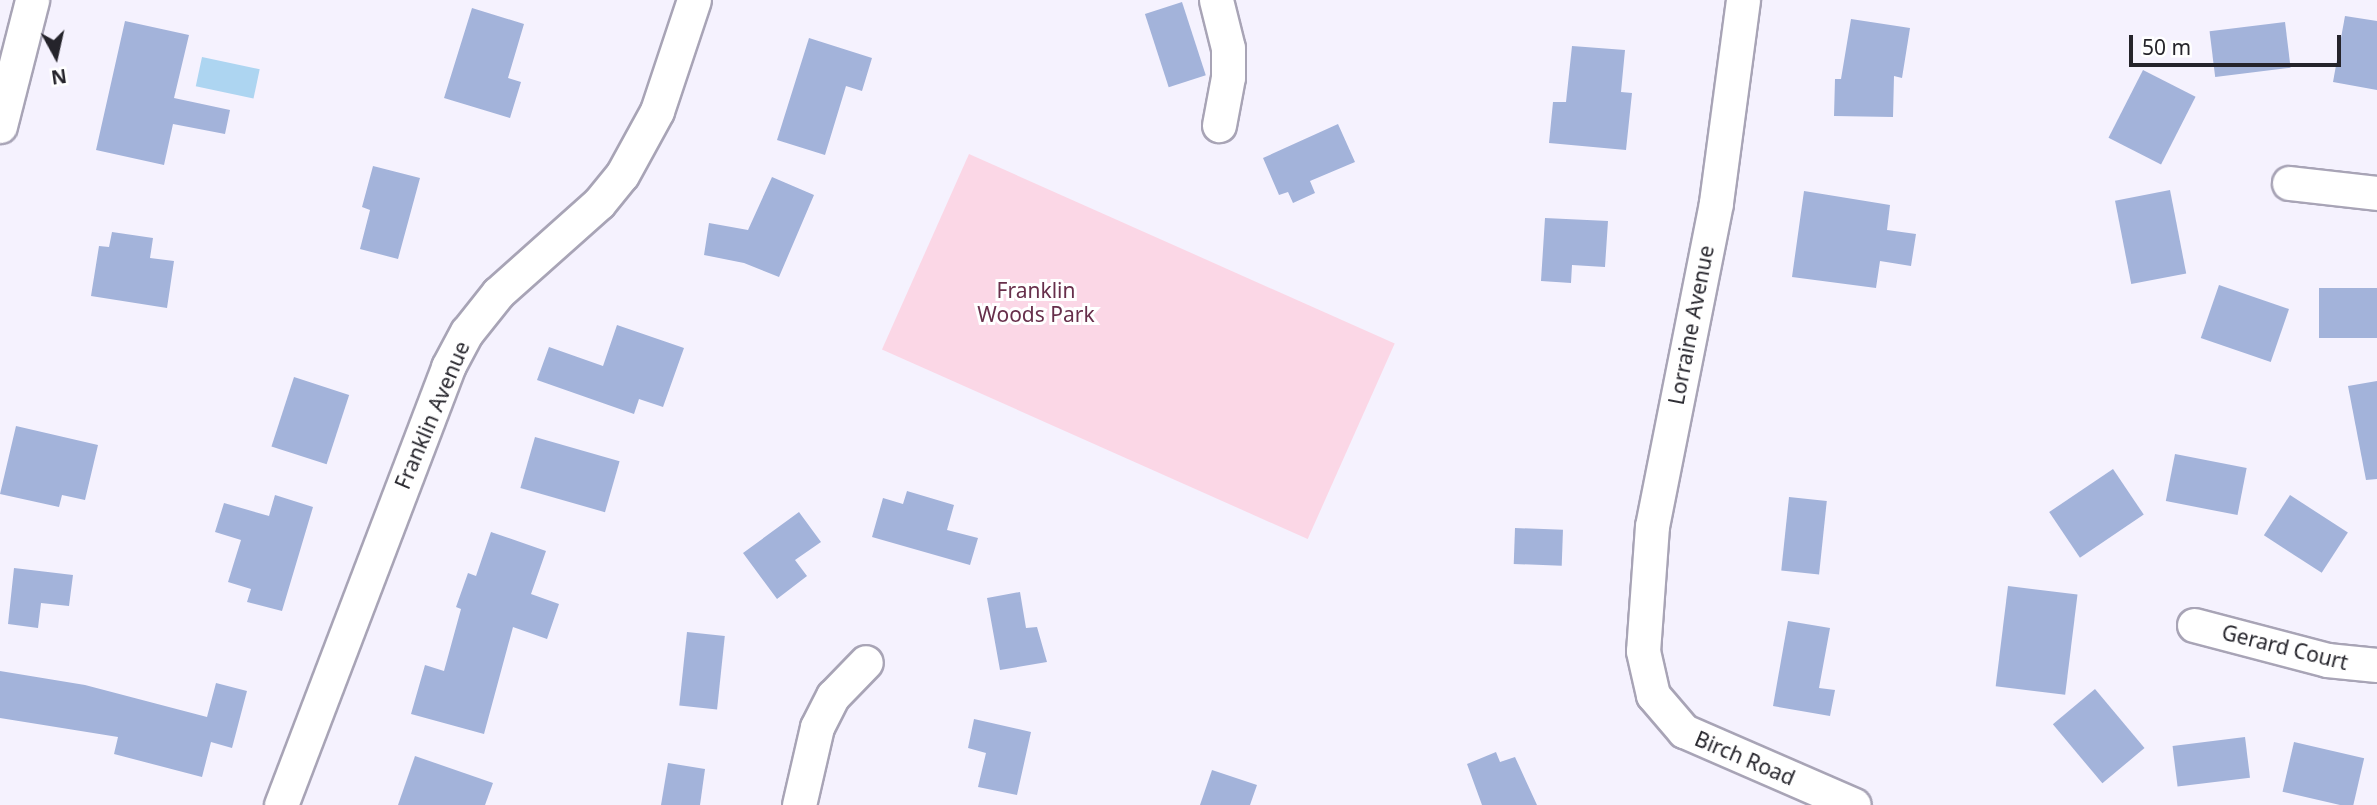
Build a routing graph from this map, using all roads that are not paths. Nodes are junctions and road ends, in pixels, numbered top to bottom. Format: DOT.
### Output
graph roads {
  1 [pos="32,0"];
  2 [pos="694,0"];
  3 [pos="1216,0"];
  4 [pos="1743,0"];
  5 [pos="1219,125"];
  6 [pos="0,126"];
  7 [pos="2289,183"];
  8 [pos="2377,193"];
  9 [pos="2193,625"];
  10 [pos="1643,651"];
  11 [pos="866,662"];
  12 [pos="2377,664"];
  13 [pos="281,805"];
  14 [pos="799,805"];
  15 [pos="1854,805"];
  1 -- 6 [label="street"];
  2 -- 13 [label="street, Franklin Avenue"];
  3 -- 5 [label="street"];
  4 -- 10 [label="street, Lorraine Avenue"];
  7 -- 8 [label="street"];
  9 -- 12 [label="street, Gerard Court"];
  10 -- 15 [label="street, Birch Road"];
  11 -- 14 [label="street"];
}
